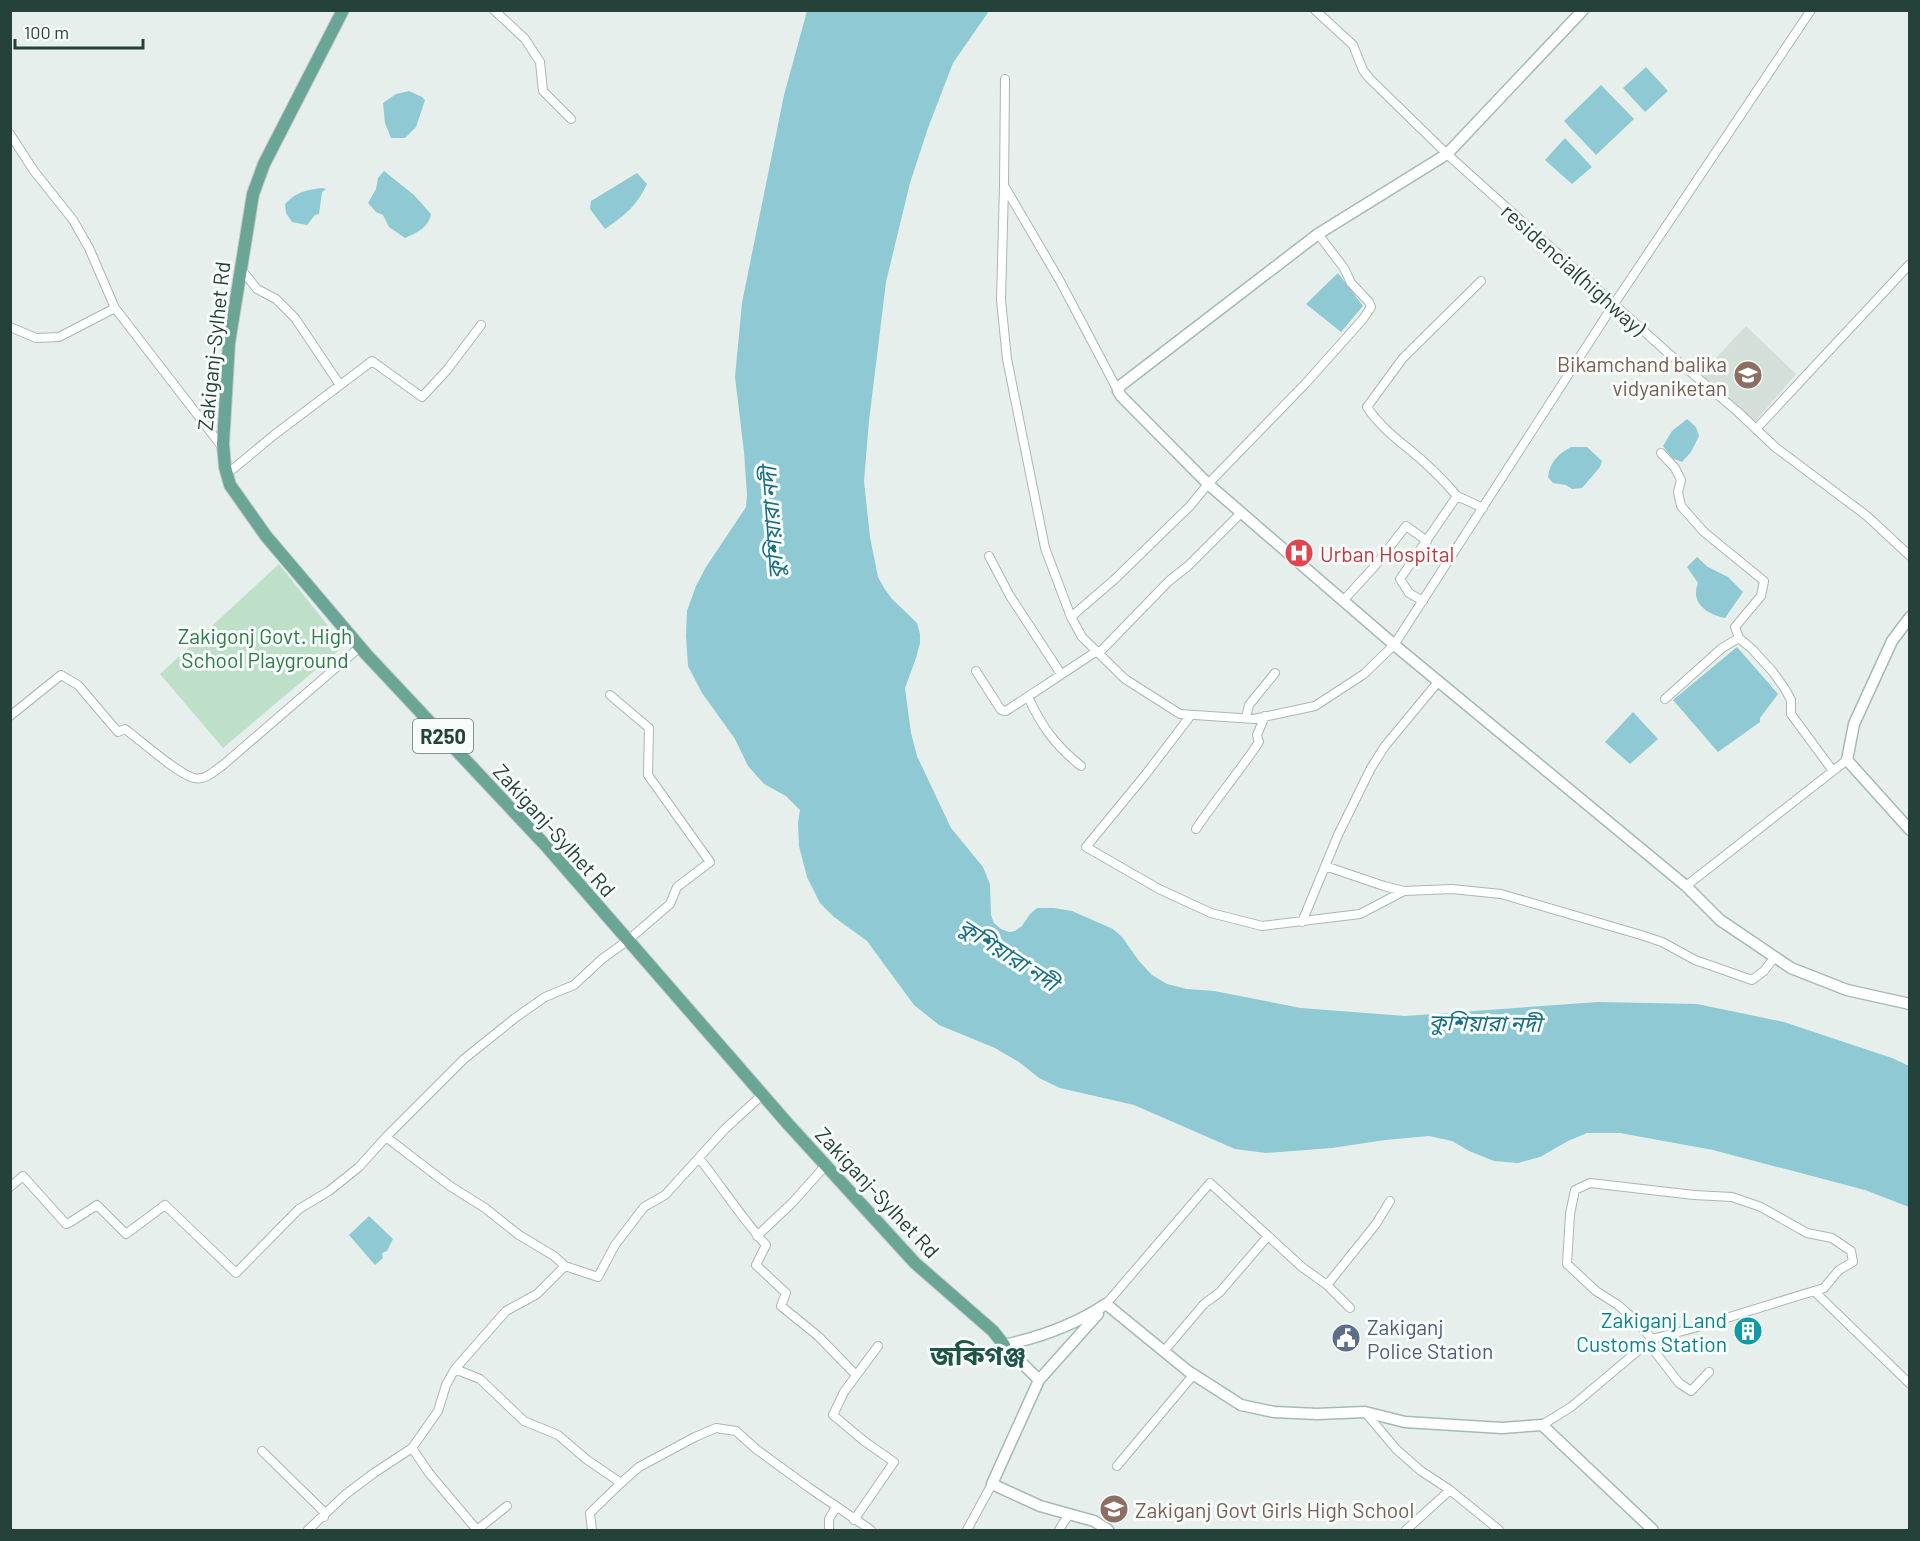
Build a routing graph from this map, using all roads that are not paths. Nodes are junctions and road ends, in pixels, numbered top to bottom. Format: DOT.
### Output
graph roads {
  1 [pos="343,10"];
  2 [pos="494,10"];
  3 [pos="1315,10"];
  4 [pos="1583,10"];
  5 [pos="1811,10"];
  6 [pos="1005,79"];
  7 [pos="571,119"];
  8 [pos="10,134"];
  9 [pos="1447,154"];
  10 [pos="1005,186"];
  11 [pos="1318,234"];
  12 [pos="1910,264"];
  13 [pos="240,268"];
  14 [pos="1481,281"];
  15 [pos="1614,304"];
  16 [pos="115,308"];
  17 [pos="481,325"];
  18 [pos="10,327"];
  19 [pos="340,385"];
  20 [pos="1118,390"];
  21 [pos="1756,429"];
  22 [pos="224,449"];
  23 [pos="1661,453"];
  24 [pos="227,474"];
  25 [pos="1208,484"];
  26 [pos="1458,496"];
  27 [pos="1483,508"];
  28 [pos="1241,513"];
  29 [pos="1427,541"];
  30 [pos="1910,555"];
  31 [pos="989,556"];
  32 [pos="1343,601"];
  33 [pos="1423,601"];
  34 [pos="1071,617"];
  35 [pos="1910,617"];
  36 [pos="1739,638"];
  37 [pos="1394,645"];
  38 [pos="360,647"];
  39 [pos="1098,652"];
  40 [pos="976,671"];
  41 [pos="1275,673"];
  42 [pos="1061,674"];
  43 [pos="1438,682"];
  44 [pos="610,695"];
  45 [pos="1028,697"];
  46 [pos="1665,699"];
  47 [pos="1191,715"];
  48 [pos="10,716"];
  49 [pos="1265,716"];
  50 [pos="1246,718"];
  51 [pos="1846,760"];
  52 [pos="1081,766"];
  53 [pos="1833,771"];
  54 [pos="1196,829"];
  55 [pos="1910,830"];
  56 [pos="1325,866"];
  57 [pos="1686,886"];
  58 [pos="1404,891"];
  59 [pos="1302,922"];
  60 [pos="627,941"];
  61 [pos="1775,957"];
  62 [pos="1910,1004"];
  63 [pos="762,1095"];
  64 [pos="386,1137"];
  65 [pos="699,1158"];
  66 [pos="826,1165"];
  67 [pos="10,1187"];
  68 [pos="1390,1201"];
  69 [pos="758,1236"];
  70 [pos="1268,1236"];
  71 [pos="565,1266"];
  72 [pos="1327,1285"];
  73 [pos="1814,1291"];
  74 [pos="1106,1304"];
  75 [pos="1350,1308"];
  76 [pos="1650,1341"];
  77 [pos="1004,1345"];
  78 [pos="878,1346"];
  79 [pos="1164,1351"];
  80 [pos="455,1369"];
  81 [pos="1709,1372"];
  82 [pos="1194,1374"];
  83 [pos="856,1375"];
  84 [pos="1039,1380"];
  85 [pos="1910,1384"];
  86 [pos="1365,1412"];
  87 [pos="1542,1425"];
  88 [pos="412,1448"];
  89 [pos="262,1451"];
  90 [pos="1117,1466"];
  91 [pos="621,1483"];
  92 [pos="992,1484"];
  93 [pos="1450,1490"];
  94 [pos="507,1506"];
  95 [pos="836,1507"];
  96 [pos="1069,1514"];
  97 [pos="324,1517"];
  98 [pos="854,1520"];
  99 [pos="308,1530"];
  100 [pos="592,1530"];
  101 [pos="829,1530"];
  102 [pos="871,1530"];
  103 [pos="967,1530"];
  104 [pos="1059,1530"];
  105 [pos="1108,1530"];
  106 [pos="1407,1530"];
  107 [pos="1499,1530"];
  108 [pos="1653,1530"];
  1 -- 13 [label="main road, Zakiganj-Sylhet Rd / R250"];
  2 -- 7 [label="street"];
  3 -- 9 [label="street, residencial(highway)"];
  4 -- 9 [label="street"];
  5 -- 15 [label="street"];
  6 -- 10 [label="street"];
  8 -- 16 [label="street"];
  9 -- 11 [label="street"];
  9 -- 15 [label="street, residencial(highway)"];
  10 -- 20 [label="street"];
  10 -- 34 [label="street"];
  11 -- 20 [label="street"];
  11 -- 25 [label="street"];
  12 -- 21 [label="street"];
  13 -- 19 [label="street"];
  13 -- 22 [label="main road, Zakiganj-Sylhet Rd / R250"];
  14 -- 26 [label="street"];
  15 -- 21 [label="street, residencial(highway)"];
  15 -- 27 [label="street"];
  16 -- 18 [label="street"];
  16 -- 22 [label="street"];
  17 -- 19 [label="street"];
  19 -- 24 [label="street"];
  20 -- 25 [label="street"];
  21 -- 30 [label="street, residencial(highway)"];
  22 -- 24 [label="main road, Zakiganj-Sylhet Rd / R250"];
  23 -- 36 [label="street"];
  24 -- 38 [label="main road, Zakiganj-Sylhet Rd / R250"];
  25 -- 28 [label="street"];
  25 -- 34 [label="street"];
  26 -- 27 [label="street"];
  26 -- 29 [label="street"];
  27 -- 33 [label="street"];
  28 -- 32 [label="street"];
  28 -- 39 [label="street"];
  29 -- 32 [label="street"];
  29 -- 33 [label="street"];
  31 -- 42 [label="street"];
  32 -- 37 [label="street"];
  33 -- 37 [label="street"];
  34 -- 39 [label="street"];
  35 -- 51 [label="street"];
  36 -- 46 [label="street"];
  36 -- 53 [label="street"];
  37 -- 43 [label="street"];
  37 -- 49 [label="street"];
  38 -- 48 [label="street"];
  38 -- 60 [label="main road, Zakiganj-Sylhet Rd / R250"];
  39 -- 42 [label="street"];
  39 -- 47 [label="street"];
  40 -- 45 [label="street"];
  41 -- 50 [label="street"];
  42 -- 45 [label="street"];
  43 -- 56 [label="street"];
  43 -- 57 [label="street"];
  44 -- 60 [label="street"];
  45 -- 52 [label="street"];
  47 -- 50 [label="street"];
  47 -- 59 [label="street"];
  49 -- 50 [label="street"];
  49 -- 54 [label="street"];
  51 -- 53 [label="street"];
  51 -- 55 [label="street"];
  53 -- 57 [label="street"];
  56 -- 58 [label="street"];
  56 -- 59 [label="street"];
  57 -- 61 [label="street"];
  58 -- 59 [label="street"];
  58 -- 61 [label="street"];
  60 -- 63 [label="main road, Zakiganj-Sylhet Rd / R250"];
  60 -- 64 [label="street"];
  61 -- 62 [label="street"];
  63 -- 65 [label="street"];
  63 -- 66 [label="main road, Zakiganj-Sylhet Rd / R250"];
  64 -- 67 [label="street"];
  64 -- 71 [label="street"];
  65 -- 69 [label="street"];
  65 -- 71 [label="street"];
  66 -- 69 [label="street"];
  66 -- 77 [label="main road, Zakiganj-Sylhet Rd / R250"];
  68 -- 72 [label="street"];
  69 -- 83 [label="street"];
  70 -- 72 [label="street"];
  70 -- 74 [label="street"];
  70 -- 79 [label="street"];
  71 -- 80 [label="street"];
  72 -- 75 [label="street"];
  73 -- 76 [label="street"];
  73 -- 76 [label="street"];
  73 -- 85 [label="street"];
  74 -- 77 [label="street"];
  74 -- 79 [label="street"];
  74 -- 84 [label="street"];
  76 -- 81 [label="street"];
  76 -- 87 [label="street"];
  77 -- 84 [label="street"];
  78 -- 83 [label="street"];
  79 -- 82 [label="street"];
  80 -- 88 [label="street"];
  80 -- 91 [label="street"];
  82 -- 86 [label="street"];
  82 -- 90 [label="street"];
  83 -- 98 [label="street"];
  84 -- 92 [label="street"];
  86 -- 87 [label="street"];
  86 -- 93 [label="street"];
  87 -- 108 [label="street"];
  88 -- 94 [label="street"];
  88 -- 97 [label="street"];
  89 -- 97 [label="street"];
  91 -- 95 [label="street"];
  91 -- 100 [label="street"];
  92 -- 96 [label="street"];
  92 -- 103 [label="street"];
  93 -- 106 [label="street"];
  93 -- 107 [label="street"];
  95 -- 98 [label="street"];
  95 -- 101 [label="street"];
  96 -- 104 [label="street"];
  96 -- 105 [label="street"];
  97 -- 99 [label="street"];
  98 -- 102 [label="street"];
}
